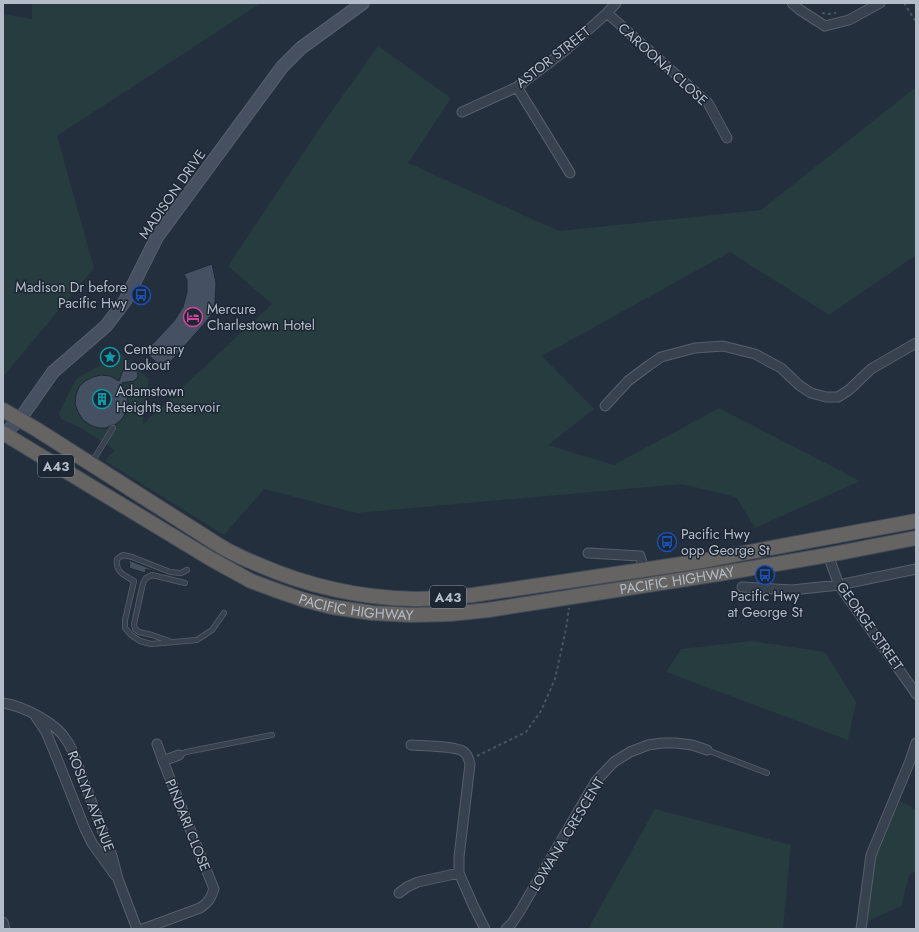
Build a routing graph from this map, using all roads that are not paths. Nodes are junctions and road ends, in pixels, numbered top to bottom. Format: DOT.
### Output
graph roads {
  1 [pos="363,3"];
  2 [pos="616,3"];
  3 [pos="792,3"];
  4 [pos="880,3"];
  5 [pos="607,14"];
  6 [pos="517,87"];
  7 [pos="462,112"];
  8 [pos="727,138"];
  9 [pos="570,173"];
  10 [pos="916,343"];
  11 [pos="605,406"];
  12 [pos="3,410"];
  13 [pos="20,419"];
  14 [pos="113,428"];
  15 [pos="4,434"];
  16 [pos="91,464"];
  17 [pos="916,521"];
  18 [pos="916,538"];
  19 [pos="588,553"];
  20 [pos="828,555"];
  21 [pos="644,569"];
  22 [pos="916,569"];
  23 [pos="187,570"];
  24 [pos="186,583"];
  25 [pos="742,586"];
  26 [pos="839,586"];
  27 [pos="224,613"];
  28 [pos="171,642"];
  29 [pos="916,694"];
  30 [pos="3,701"];
  31 [pos="34,715"];
  32 [pos="272,735"];
  33 [pos="916,743"];
  34 [pos="157,744"];
  35 [pos="411,745"];
  36 [pos="707,750"];
  37 [pos="179,755"];
  38 [pos="163,761"];
  39 [pos="767,773"];
  40 [pos="459,872"];
  41 [pos="118,879"];
  42 [pos="399,893"];
  43 [pos="3,922"];
  44 [pos="5,929"];
  45 [pos="137,929"];
  46 [pos="143,929"];
  47 [pos="485,929"];
  48 [pos="506,929"];
  49 [pos="861,929"];
  1 -- 13 [label="main road, MADISON DRIVE"];
  2 -- 5 [label="street, ASTOR STREET"];
  3 -- 4 [label="street"];
  5 -- 6 [label="street, ASTOR STREET"];
  5 -- 8 [label="street, CAROONA CLOSE"];
  6 -- 7 [label="street, ASTOR STREET"];
  6 -- 9 [label="street"];
  10 -- 11 [label="street"];
  12 -- 13 [label="highway, PACIFIC HIGHWAY / A43"];
  13 -- 15 [label="main road, MADISON DRIVE"];
  13 -- 16 [label="highway, PACIFIC HIGHWAY / A43"];
  14 -- 16 [label="lane"];
  15 -- 20 [label="highway, PACIFIC HIGHWAY / A43"];
  16 -- 21 [label="highway, PACIFIC HIGHWAY / A43"];
  17 -- 21 [label="highway, PACIFIC HIGHWAY / A43"];
  18 -- 20 [label="highway, PACIFIC HIGHWAY / A43"];
  19 -- 21 [label="street, PACIFIC HIGHWAY"];
  20 -- 26 [label="street, GEORGE STREET"];
  22 -- 26 [label="street, PACIFIC HIGHWAY"];
  23 -- 28 [label="lane"];
  24 -- 28 [label="lane"];
  25 -- 26 [label="street, PACIFIC HIGHWAY"];
  26 -- 29 [label="street, GEORGE STREET"];
  27 -- 28 [label="lane"];
  30 -- 31 [label="street, ROSLYN AVENUE"];
  31 -- 41 [label="street, ROSLYN AVENUE"];
  31 -- 41 [label="street, ROSLYN AVENUE"];
  32 -- 37 [label="lane"];
  33 -- 49 [label="street"];
  34 -- 38 [label="street, PINDARI CLOSE"];
  35 -- 40 [label="street"];
  36 -- 39 [label="lane"];
  36 -- 48 [label="street, LOWANA CRESCENT"];
  37 -- 38 [label="street, PINDARI CLOSE"];
  38 -- 46 [label="street, PINDARI CLOSE"];
  40 -- 42 [label="street"];
  40 -- 47 [label="street"];
  41 -- 45 [label="street, ROSLYN AVENUE"];
  43 -- 44 [label="street"];
}
